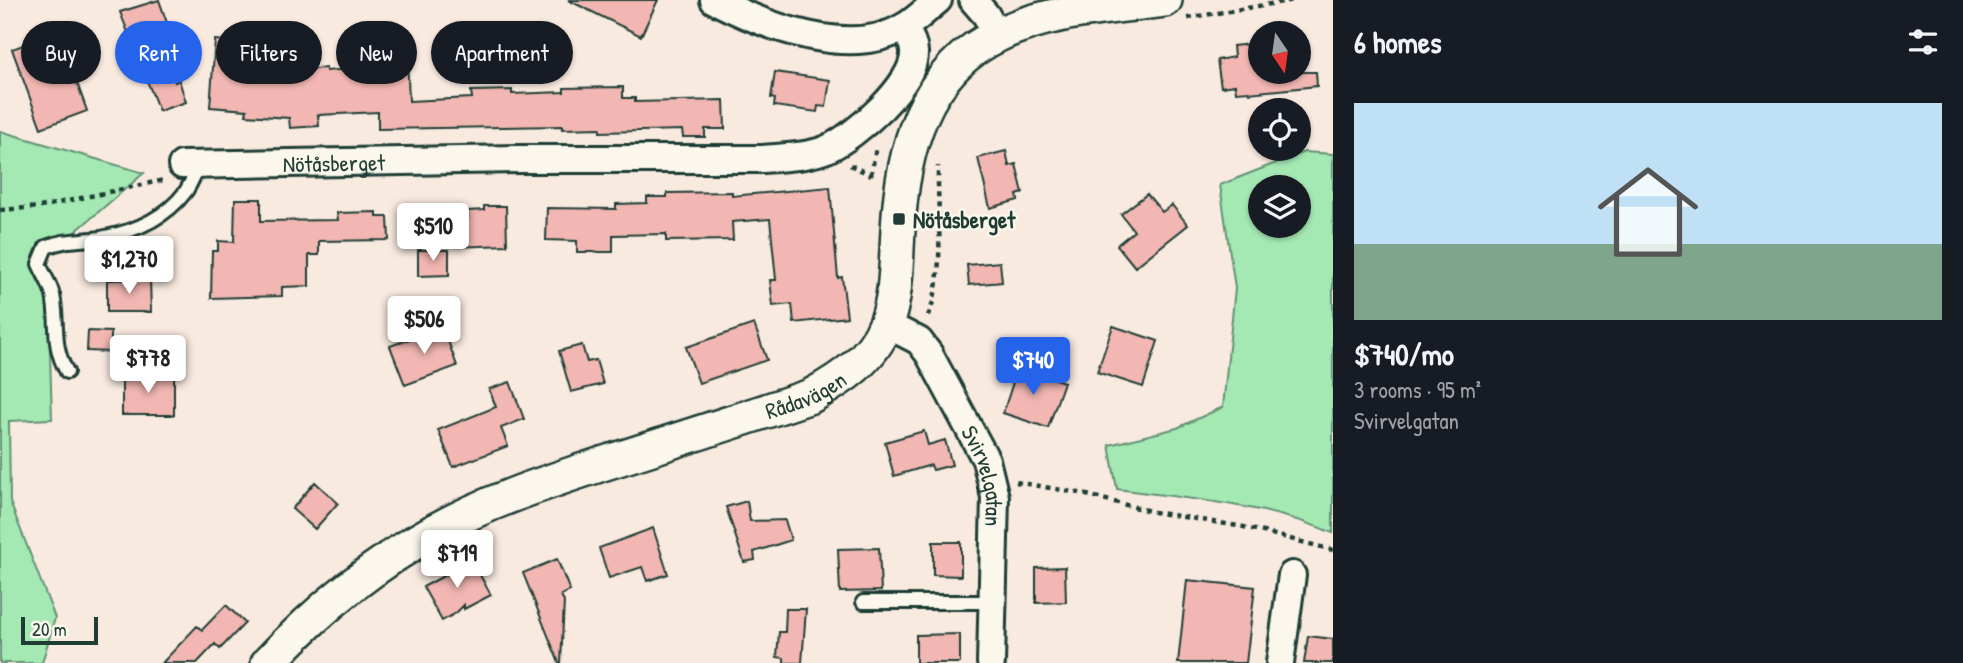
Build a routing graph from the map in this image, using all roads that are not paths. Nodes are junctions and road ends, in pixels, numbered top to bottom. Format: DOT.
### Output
graph roads {
  1 [pos="714,0"];
  2 [pos="938,0"];
  3 [pos="973,0"];
  4 [pos="1155,1"];
  5 [pos="904,27"];
  6 [pos="997,35"];
  7 [pos="190,165"];
  8 [pos="886,324"];
  9 [pos="67,372"];
  10 [pos="1292,575"];
  11 [pos="863,602"];
  12 [pos="992,602"];
  13 [pos="268,663"];
  14 [pos="990,663"];
  15 [pos="1280,663"];
  1 -- 5 [label="street"];
  2 -- 5 [label="street"];
  3 -- 6 [label="street"];
  4 -- 6 [label="street, Rådavägen"];
  5 -- 7 [label="street, Nötåsberget"];
  6 -- 8 [label="street, Rådavägen"];
  7 -- 9 [label="lane"];
  8 -- 12 [label="street, Svirvelgatan"];
  8 -- 13 [label="street, Rådavägen"];
  10 -- 15 [label="street"];
  11 -- 12 [label="lane"];
  12 -- 14 [label="street, Svirvelgatan"];
}
